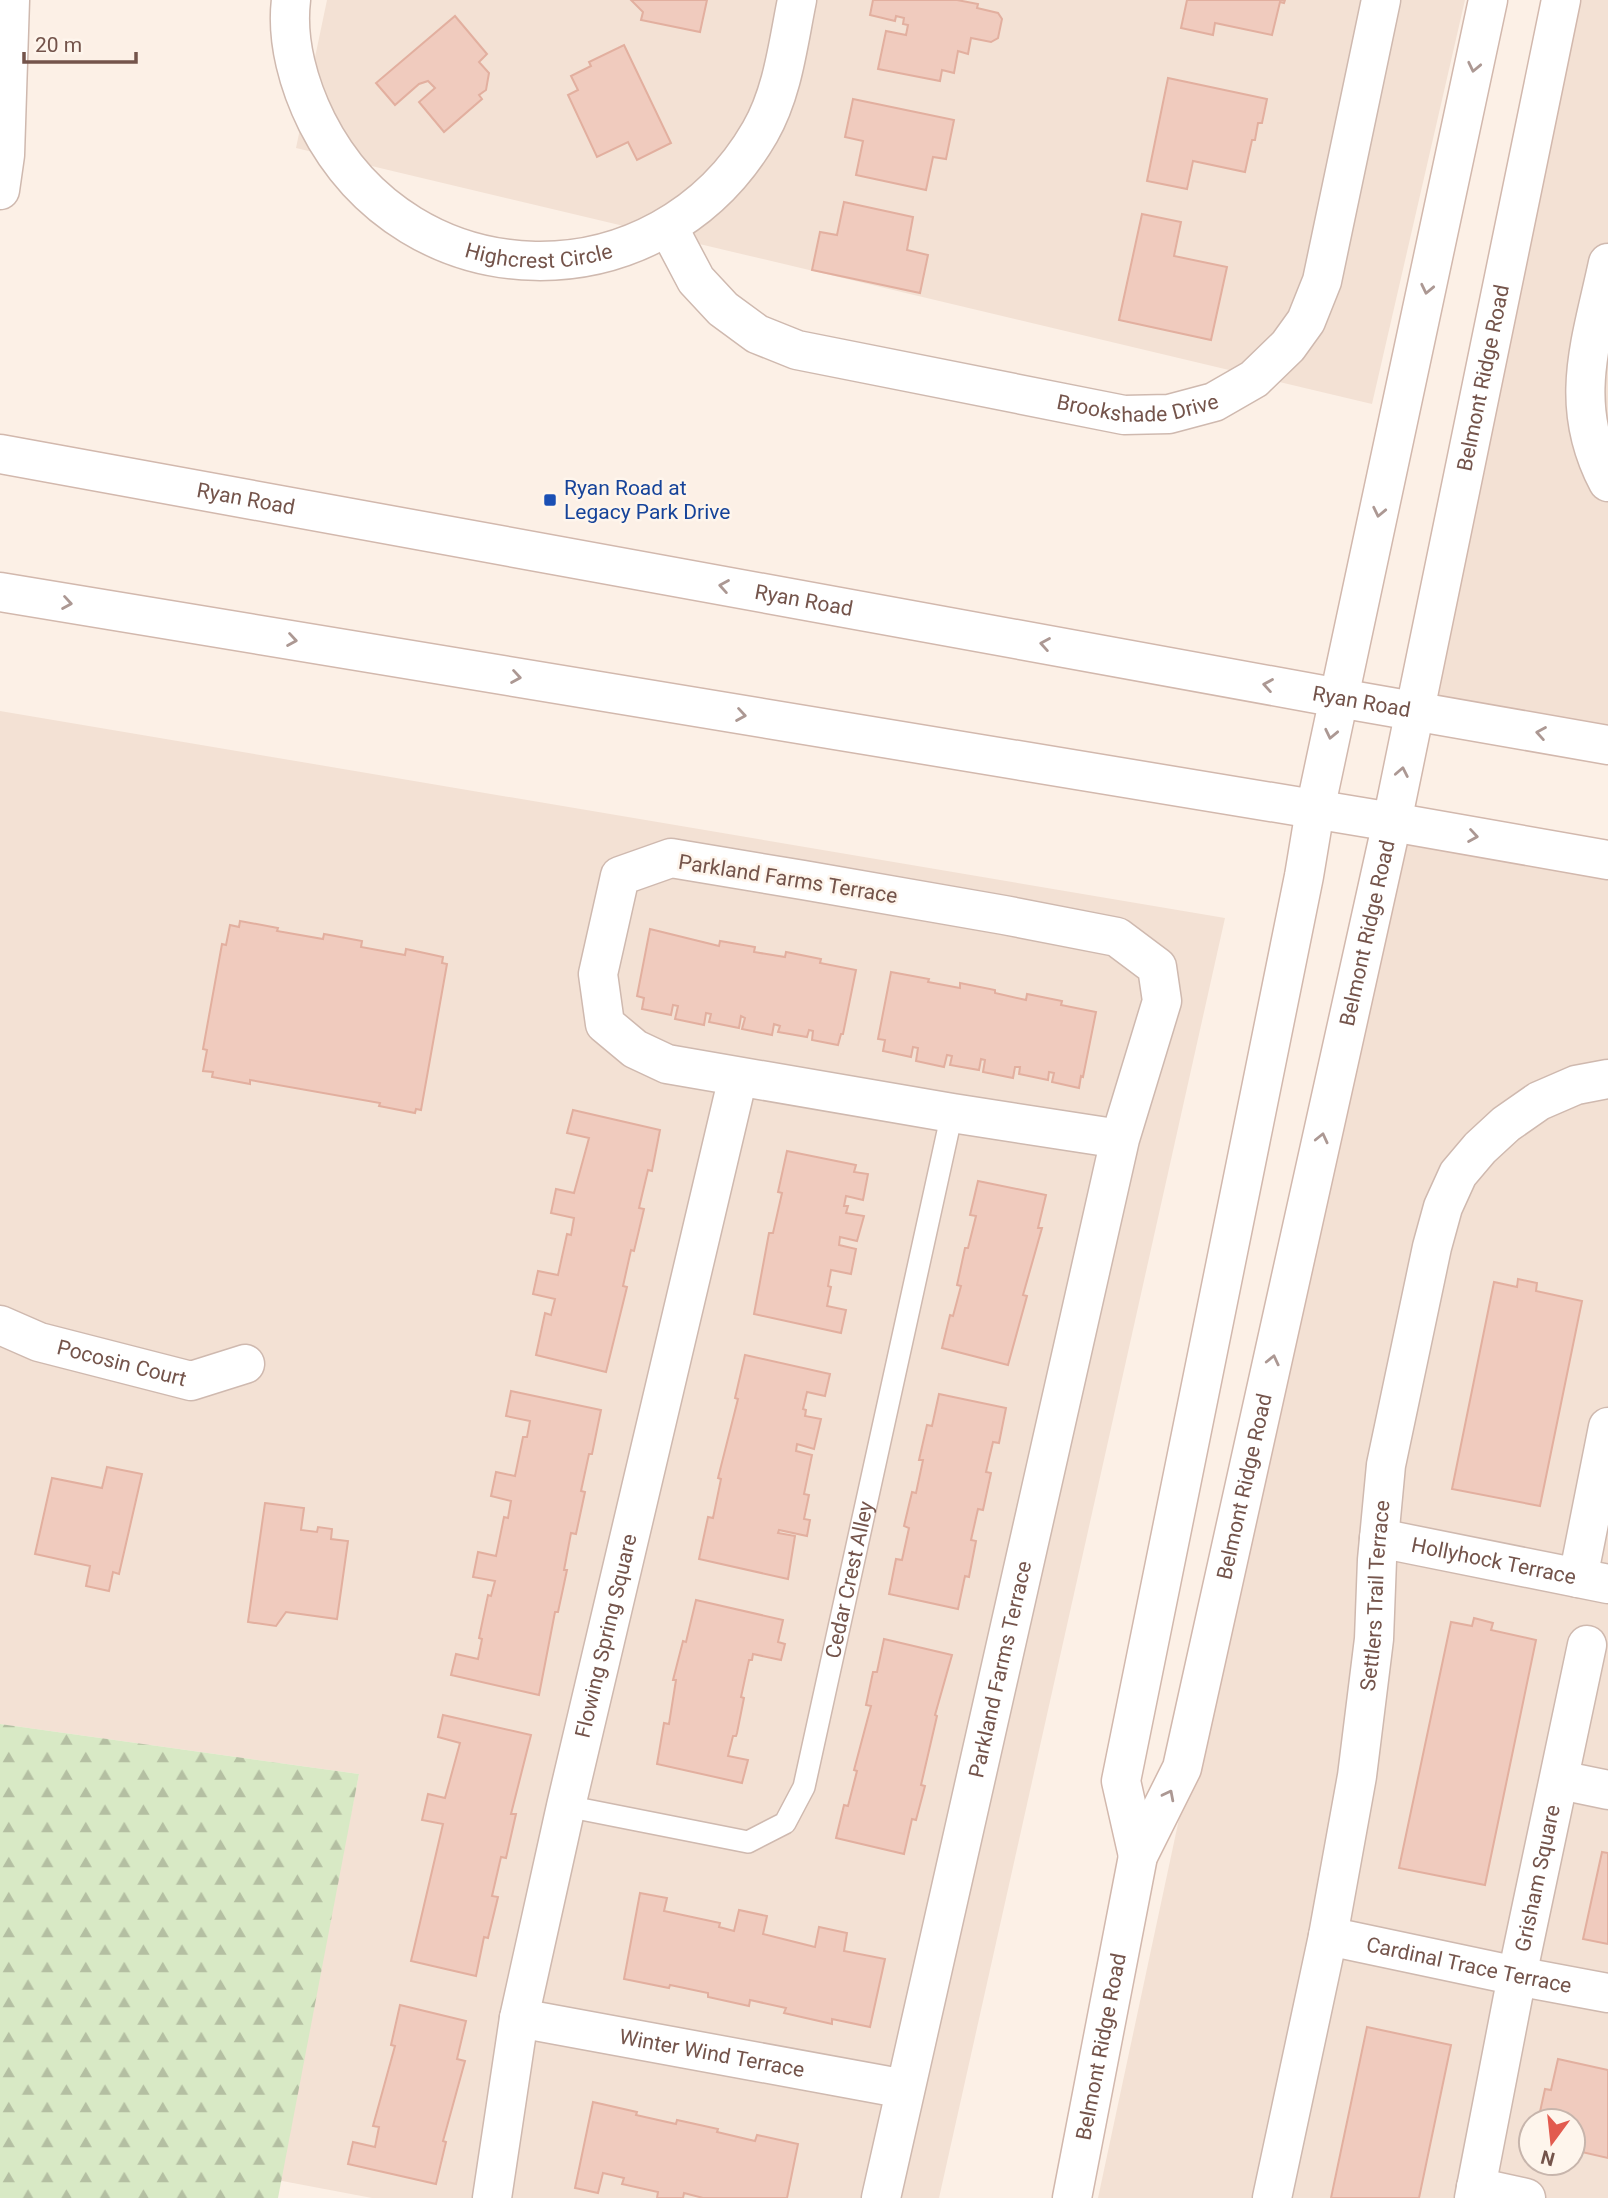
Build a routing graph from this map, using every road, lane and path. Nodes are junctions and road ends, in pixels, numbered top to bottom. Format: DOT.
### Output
graph roads {
  1 [pos="10,0"];
  2 [pos="291,0"];
  3 [pos="797,0"];
  4 [pos="1381,0"];
  5 [pos="1488,0"];
  6 [pos="1561,0"];
  7 [pos="0,190"];
  8 [pos="668,227"];
  9 [pos="1608,263"];
  10 [pos="0,454"];
  11 [pos="1608,482"];
  12 [pos="0,592"];
  13 [pos="1339,698"];
  14 [pos="1415,711"];
  15 [pos="1608,745"];
  16 [pos="1315,810"];
  17 [pos="1392,822"];
  18 [pos="1608,860"];
  19 [pos="738,1077"];
  20 [pos="1608,1079"];
  21 [pos="952,1113"];
  22 [pos="1120,1139"];
  23 [pos="0,1325"];
  24 [pos="245,1364"];
  25 [pos="1608,1427"];
  26 [pos="1379,1538"];
  27 [pos="1593,1581"];
  28 [pos="1587,1646"];
  29 [pos="1560,1780"];
  30 [pos="1608,1790"];
  31 [pos="566,1806"];
  32 [pos="1138,1856"];
  33 [pos="1328,1936"];
  34 [pos="1517,1976"];
  35 [pos="1608,1993"];
  36 [pos="519,2018"];
  37 [pos="905,2089"];
  38 [pos="1475,2193"];
  39 [pos="492,2198"];
  40 [pos="881,2198"];
  41 [pos="1072,2198"];
  42 [pos="1272,2198"];
  43 [pos="1526,2198"];
  1 -- 7 [label="street"];
  2 -- 8 [label="street, Highcrest Circle"];
  3 -- 8 [label="street, Highcrest Circle"];
  4 -- 8 [label="street, Brookshade Drive"];
  5 -- 13 [label="street, Belmont Ridge Road, one-way"];
  6 -- 14 [label="street, Belmont Ridge Road"];
  9 -- 11 [label="street"];
  13 -- 10 [label="street, Ryan Road, one-way"];
  12 -- 16 [label="street, one-way"];
  13 -- 14 [label="street, Ryan Road"];
  13 -- 16 [label="street, Belmont Ridge Road, one-way"];
  15 -- 14 [label="street, Ryan Road, one-way"];
  17 -- 14 [label="street, Belmont Ridge Road, one-way"];
  16 -- 17 [label="street"];
  16 -- 32 [label="street, Belmont Ridge Road"];
  17 -- 18 [label="street, one-way"];
  32 -- 17 [label="street, Belmont Ridge Road, one-way"];
  19 -- 21 [label="street, Parkland Farms Terrace"];
  19 -- 22 [label="street, Parkland Farms Terrace"];
  19 -- 31 [label="street, Flowing Spring Square"];
  20 -- 26 [label="street, Settlers Trail Terrace"];
  21 -- 22 [label="street, Parkland Farms Terrace"];
  21 -- 31 [label="lane, Cedar Crest Alley"];
  22 -- 37 [label="street, Parkland Farms Terrace"];
  23 -- 24 [label="street, Pocosin Court"];
  25 -- 27 [label="street"];
  26 -- 27 [label="street, Hollyhock Terrace"];
  26 -- 33 [label="street, Settlers Trail Terrace"];
  28 -- 29 [label="street, Grisham Square"];
  29 -- 30 [label="street, Grisham Square"];
  29 -- 34 [label="street, Grisham Square"];
  31 -- 36 [label="street, Flowing Spring Square"];
  32 -- 41 [label="street, Belmont Ridge Road"];
  33 -- 34 [label="street, Cardinal Trace Terrace"];
  33 -- 42 [label="street, Settlers Trail Terrace"];
  34 -- 35 [label="street, Cardinal Trace Terrace"];
  34 -- 38 [label="street, Grisham Square"];
  36 -- 37 [label="street, Winter Wind Terrace"];
  36 -- 39 [label="street, Flowing Spring Square"];
  37 -- 40 [label="street, Parkland Farms Terrace"];
  38 -- 43 [label="street"];
}
